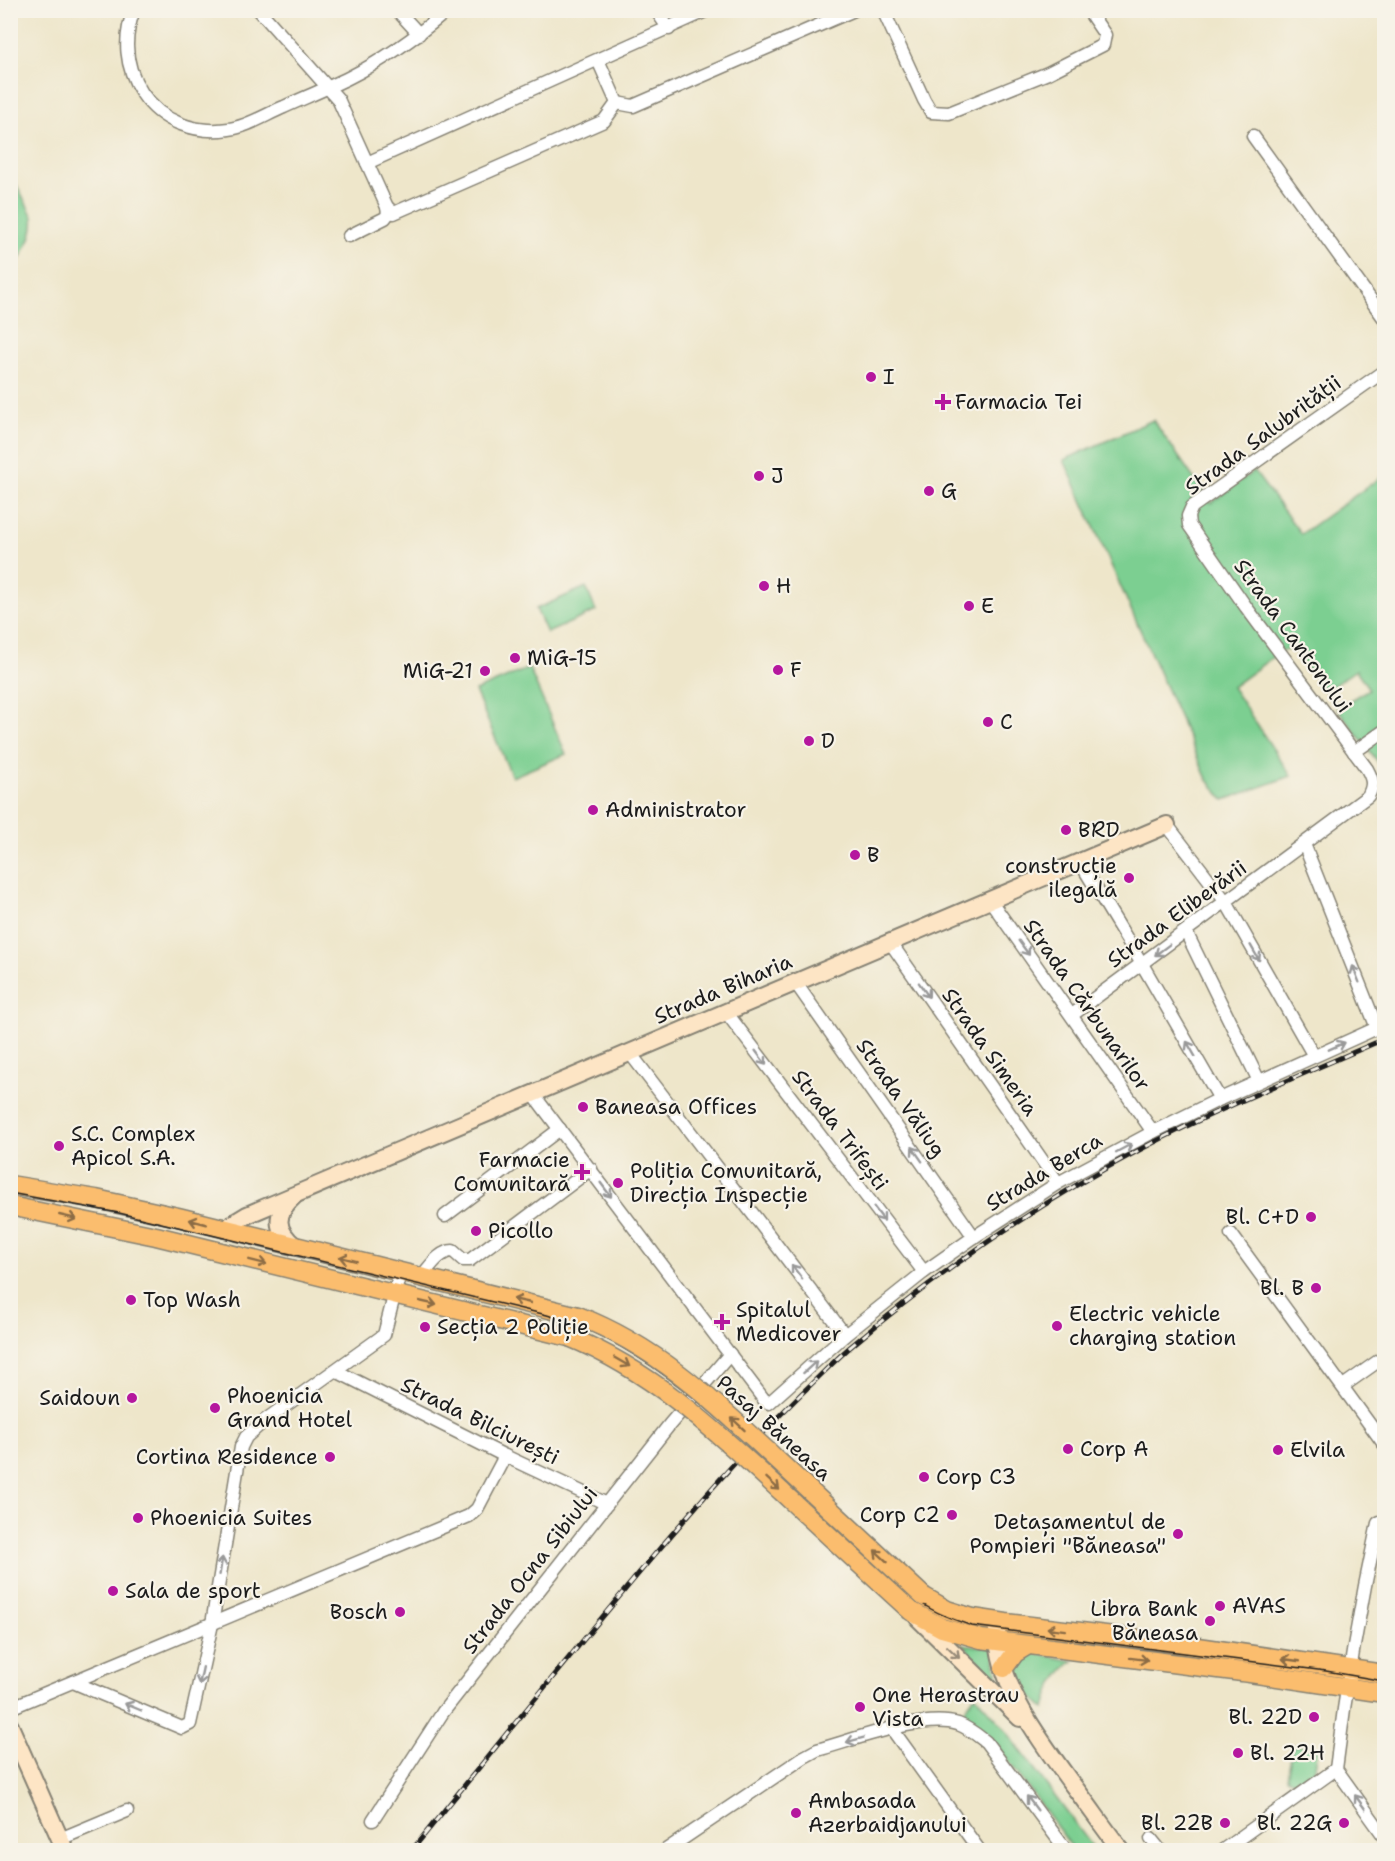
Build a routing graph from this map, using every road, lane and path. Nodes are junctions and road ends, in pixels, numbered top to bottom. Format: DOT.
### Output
graph roads {
  1 [pos="134,10"];
  2 [pos="259,10"];
  3 [pos="397,10"];
  4 [pos="448,10"];
  5 [pos="656,10"];
  6 [pos="708,10"];
  7 [pos="854,10"];
  8 [pos="883,10"];
  9 [pos="1088,10"];
  10 [pos="669,29"];
  11 [pos="419,34"];
  12 [pos="598,60"];
  13 [pos="327,87"];
  14 [pos="617,103"];
  15 [pos="1252,136"];
  16 [pos="367,163"];
  17 [pos="387,207"];
  18 [pos="350,236"];
  19 [pos="1384,318"];
  20 [pos="1384,371"];
  21 [pos="1199,540"];
  22 [pos="1384,731"];
  23 [pos="1354,752"];
  24 [pos="1167,825"];
  25 [pos="1304,844"];
  26 [pos="1080,862"];
  27 [pos="990,900"];
  28 [pos="1226,902"];
  29 [pos="1186,932"];
  30 [pos="890,942"];
  31 [pos="1142,964"];
  32 [pos="795,982"];
  33 [pos="726,1012"];
  34 [pos="1072,1015"];
  35 [pos="630,1053"];
  36 [pos="1314,1056"];
  37 [pos="1259,1081"];
  38 [pos="533,1094"];
  39 [pos="1220,1099"];
  40 [pos="560,1129"];
  41 [pos="1153,1132"];
  42 [pos="591,1169"];
  43 [pos="1058,1184"];
  44 [pos="10,1185"];
  45 [pos="297,1194"];
  46 [pos="10,1206"];
  47 [pos="446,1216"];
  48 [pos="224,1229"];
  49 [pos="1230,1234"];
  50 [pos="974,1237"];
  51 [pos="295,1246"];
  52 [pos="924,1272"];
  53 [pos="400,1273"];
  54 [pos="421,1277"];
  55 [pos="394,1295"];
  56 [pos="845,1335"];
  57 [pos="730,1354"];
  58 [pos="1384,1357"];
  59 [pos="336,1371"];
  60 [pos="1344,1386"];
  61 [pos="1384,1444"];
  62 [pos="505,1456"];
  63 [pos="607,1504"];
  64 [pos="1384,1520"];
  65 [pos="911,1611"];
  66 [pos="997,1622"];
  67 [pos="212,1624"];
  68 [pos="998,1641"];
  69 [pos="1028,1645"];
  70 [pos="1004,1668"];
  71 [pos="1349,1668"];
  72 [pos="1384,1674"];
  73 [pos="73,1682"];
  74 [pos="1346,1686"];
  75 [pos="1384,1693"];
  76 [pos="10,1708"];
  77 [pos="10,1726"];
  78 [pos="892,1729"];
  79 [pos="1035,1733"];
  80 [pos="1336,1769"];
  81 [pos="127,1811"];
  82 [pos="373,1820"];
  83 [pos="1384,1836"];
  84 [pos="1151,1839"];
  85 [pos="62,1845"];
  86 [pos="666,1851"];
  87 [pos="979,1851"];
  88 [pos="1066,1851"];
  89 [pos="1121,1851"];
  90 [pos="1160,1851"];
  91 [pos="1223,1851"];
  1 -- 13 [label="street"];
  2 -- 13 [label="street"];
  3 -- 11 [label="street"];
  4 -- 11 [label="street"];
  5 -- 10 [label="street"];
  6 -- 10 [label="street"];
  7 -- 14 [label="street"];
  8 -- 9 [label="street"];
  10 -- 12 [label="street"];
  11 -- 13 [label="street"];
  12 -- 14 [label="street"];
  12 -- 16 [label="street"];
  13 -- 16 [label="street"];
  14 -- 17 [label="street"];
  15 -- 19 [label="street"];
  16 -- 17 [label="street"];
  17 -- 18 [label="street"];
  20 -- 21 [label="street, Strada Salubrității"];
  21 -- 23 [label="street, Strada Cantonului"];
  22 -- 23 [label="street"];
  23 -- 25 [label="street, Strada Cantonului"];
  24 -- 26 [label="street, Strada Biharia"];
  24 -- 28 [label="street"];
  25 -- 28 [label="street, Strada Eliberării"];
  36 -- 25 [label="street, Strada Berca, one-way"];
  26 -- 27 [label="street, Strada Biharia"];
  26 -- 31 [label="street"];
  27 -- 30 [label="street, Strada Biharia"];
  27 -- 34 [label="street, Strada Cărbunarilor, one-way"];
  28 -- 29 [label="street, Strada Eliberării"];
  28 -- 36 [label="street, one-way"];
  29 -- 31 [label="street, Strada Eliberării, one-way"];
  29 -- 37 [label="street"];
  30 -- 32 [label="street, Strada Biharia"];
  30 -- 43 [label="street, Strada Simeria, one-way"];
  31 -- 34 [label="street, Strada Eliberării"];
  39 -- 31 [label="street, one-way"];
  32 -- 33 [label="street, Strada Biharia"];
  50 -- 32 [label="street, Strada Văliug, one-way"];
  33 -- 35 [label="street, Strada Biharia"];
  33 -- 52 [label="street, Strada Trifești, one-way"];
  34 -- 41 [label="street, Strada Cărbunarilor"];
  35 -- 38 [label="street, Strada Biharia"];
  56 -- 35 [label="street, one-way"];
  36 -- 37 [label="street, Strada Berca"];
  37 -- 39 [label="street, Strada Berca"];
  38 -- 40 [label="street"];
  38 -- 45 [label="street, Strada Biharia"];
  39 -- 41 [label="street, Strada Berca"];
  40 -- 42 [label="street"];
  40 -- 47 [label="street"];
  43 -- 41 [label="street, Strada Berca, one-way"];
  42 -- 54 [label="street"];
  42 -- 57 [label="street, one-way"];
  43 -- 50 [label="street, Strada Berca"];
  48 -- 44 [label="main road, Pasaj Băneasa, one-way"];
  45 -- 48 [label="street, Strada Biharia"];
  45 -- 51 [label="street, Strada Biharia"];
  46 -- 55 [label="main road, Pasaj Băneasa, one-way"];
  48 -- 51 [label="main road, Pasaj Băneasa"];
  49 -- 60 [label="street"];
  50 -- 52 [label="street, Strada Berca"];
  53 -- 51 [label="main road, Pasaj Băneasa, one-way"];
  52 -- 56 [label="street, Strada Berca"];
  53 -- 54 [label="main road, Pasaj Băneasa"];
  53 -- 55 [label="street"];
  66 -- 54 [label="main road, Pasaj Băneasa, one-way, bridge"];
  55 -- 59 [label="street"];
  55 -- 65 [label="main road, Pasaj Băneasa, one-way, bridge"];
  57 -- 56 [label="street, Strada Berca, one-way"];
  57 -- 63 [label="street, Strada Ocna Sibiului"];
  58 -- 60 [label="street"];
  59 -- 62 [label="street, Strada Bilciurești"];
  67 -- 59 [label="street, one-way"];
  60 -- 61 [label="street"];
  62 -- 63 [label="street, Strada Bilciurești"];
  62 -- 67 [label="street"];
  63 -- 82 [label="street, Strada Ocna Sibiului"];
  64 -- 71 [label="street"];
  65 -- 68 [label="main road, Pasaj Băneasa"];
  65 -- 79 [label="street, one-way"];
  66 -- 68 [label="street"];
  71 -- 66 [label="main road, Pasaj Băneasa, one-way"];
  67 -- 73 [label="street"];
  67 -- 73 [label="street, one-way"];
  68 -- 69 [label="main road, Pasaj Băneasa"];
  68 -- 70 [label="street"];
  69 -- 70 [label="main road"];
  69 -- 74 [label="main road, Pasaj Băneasa, one-way"];
  70 -- 79 [label="street"];
  71 -- 72 [label="main road, Pasaj Băneasa"];
  71 -- 74 [label="street"];
  73 -- 76 [label="street"];
  74 -- 75 [label="main road, Pasaj Băneasa"];
  74 -- 80 [label="street"];
  77 -- 85 [label="street"];
  78 -- 86 [label="street, one-way"];
  78 -- 87 [label="street"];
  88 -- 78 [label="street, one-way"];
  79 -- 89 [label="street"];
  83 -- 80 [label="street, one-way"];
  80 -- 91 [label="street"];
  81 -- 85 [label="street"];
  84 -- 90 [label="street"];
}
